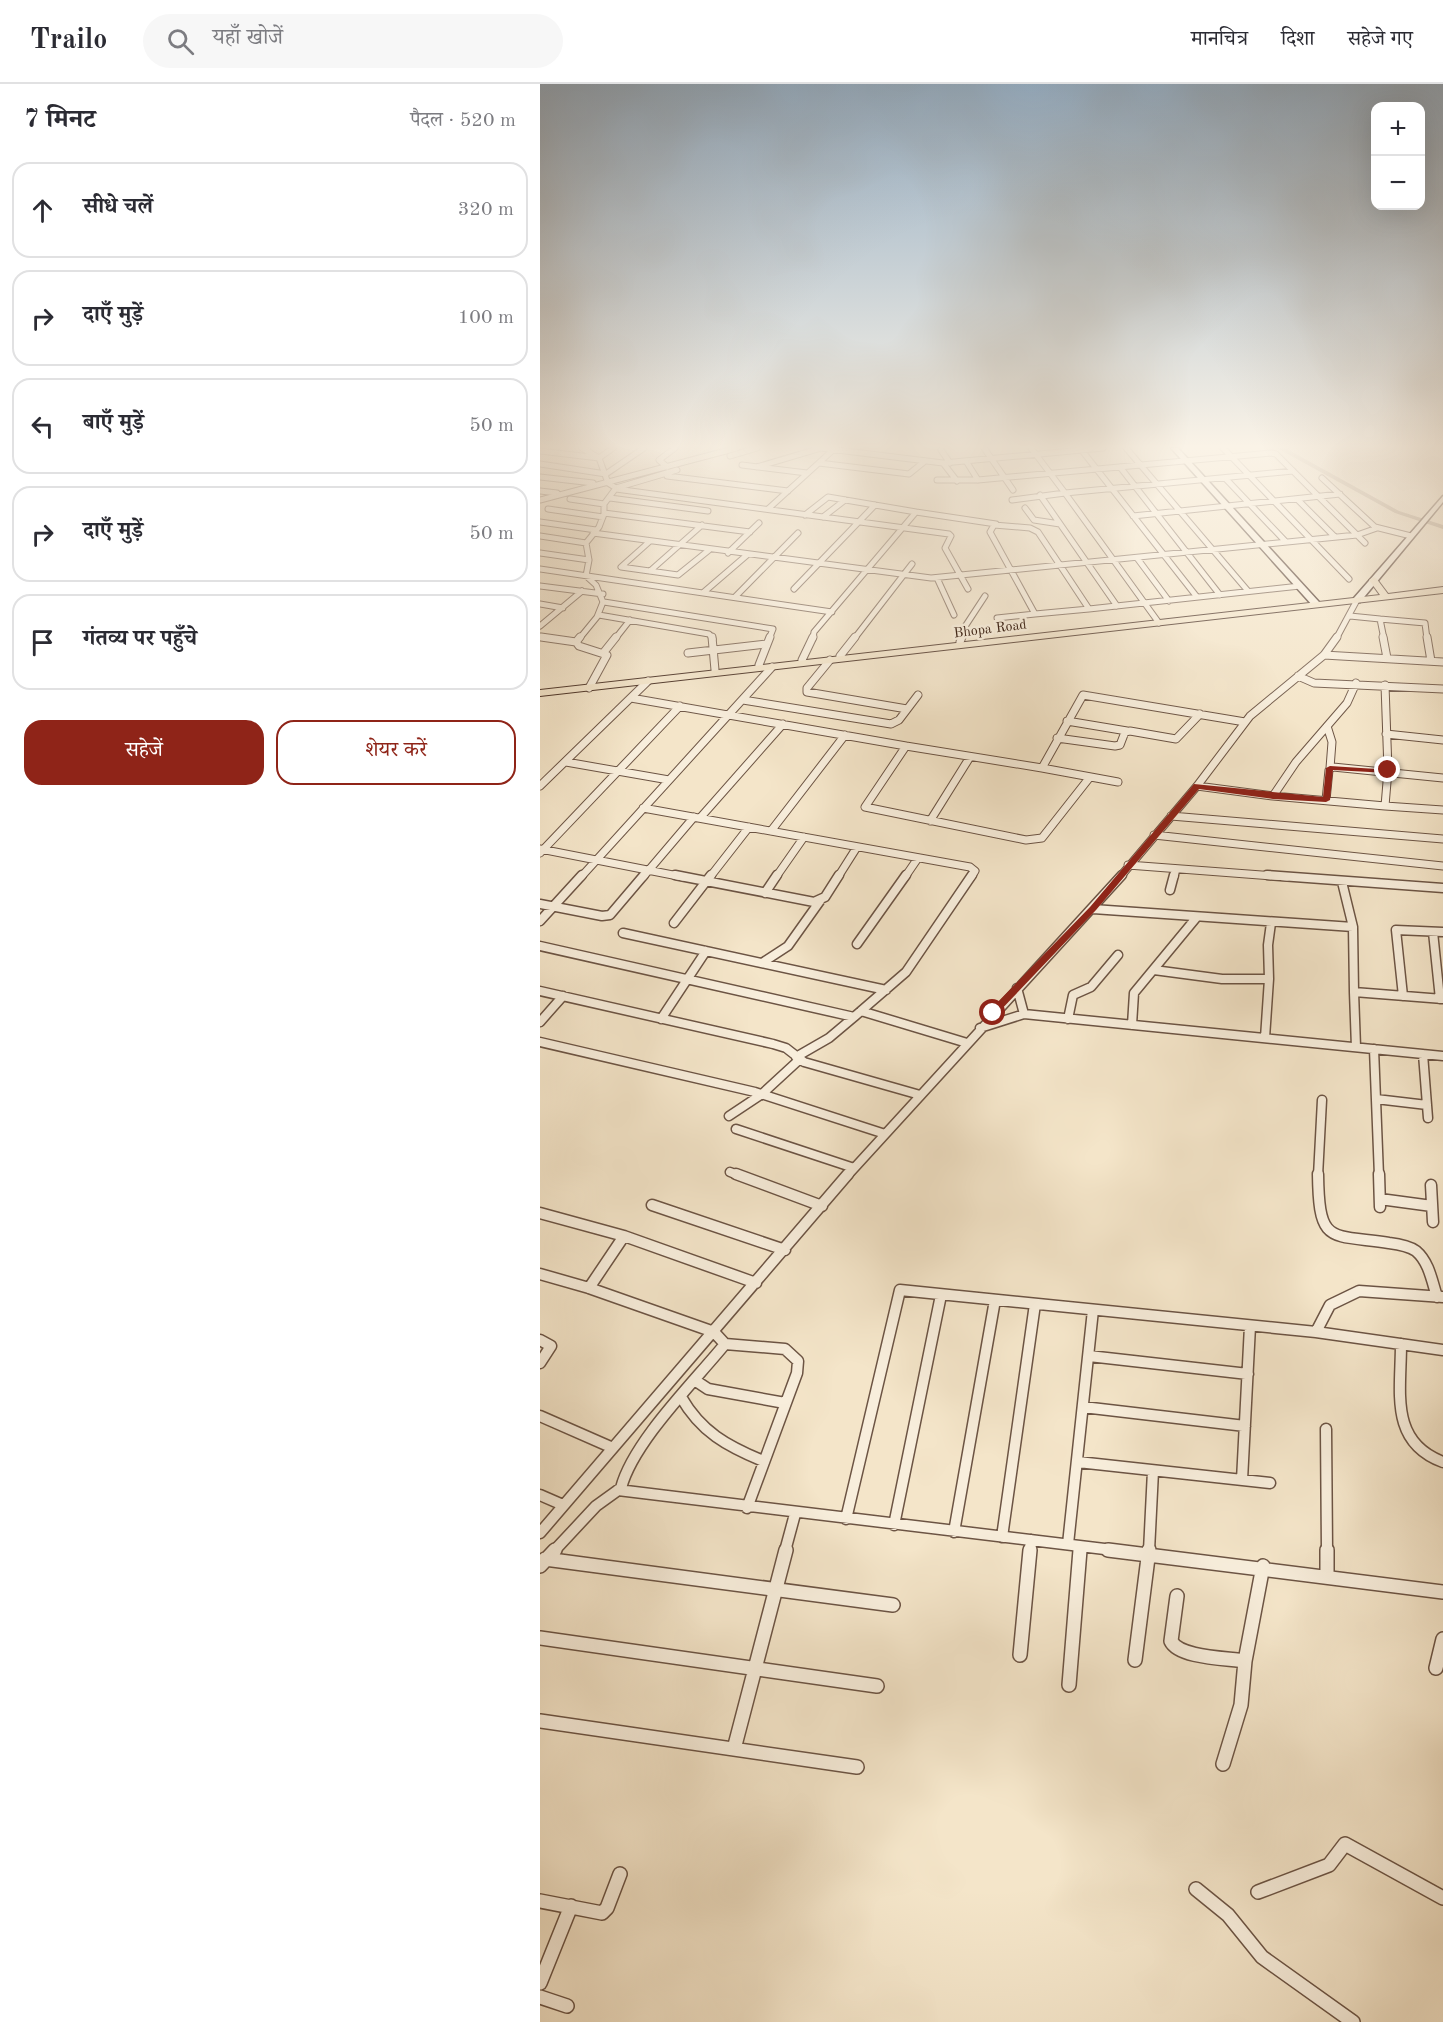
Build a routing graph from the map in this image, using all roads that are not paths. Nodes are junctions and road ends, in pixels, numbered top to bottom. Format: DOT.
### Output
graph roads {
  1 [pos="556,538"];
  2 [pos="589,538"];
  3 [pos="632,538"];
  4 [pos="687,538"];
  5 [pos="743,538"];
  6 [pos="792,538"];
  7 [pos="841,538"];
  8 [pos="893,538"];
  9 [pos="950,538"];
  10 [pos="993,538"];
  11 [pos="1041,538"];
  12 [pos="1070,538"];
  13 [pos="1097,538"];
  14 [pos="1150,538"];
  15 [pos="1176,538"];
  16 [pos="1201,538"];
  17 [pos="1258,538"];
  18 [pos="1283,538"];
  19 [pos="1318,538"];
  20 [pos="1360,538"];
  21 [pos="1409,538"];
  22 [pos="1311,539"];
  23 [pos="649,542"];
  24 [pos="1286,542"];
  25 [pos="586,543"];
  26 [pos="1365,543"];
  27 [pos="1263,544"];
  28 [pos="679,546"];
  29 [pos="709,550"];
  30 [pos="1211,550"];
  31 [pos="540,553"];
  32 [pos="728,553"];
  33 [pos="1188,553"];
  34 [pos="747,555"];
  35 [pos="1163,555"];
  36 [pos="1137,558"];
  37 [pos="773,559"];
  38 [pos="1112,560"];
  39 [pos="589,561"];
  40 [pos="1087,563"];
  41 [pos="912,564"];
  42 [pos="818,565"];
  43 [pos="1060,566"];
  44 [pos="540,569"];
  45 [pos="650,571"];
  46 [pos="867,571"];
  47 [pos="1011,571"];
  48 [pos="586,576"];
  49 [pos="904,576"];
  50 [pos="961,576"];
  51 [pos="938,578"];
  52 [pos="1349,579"];
  53 [pos="1372,580"];
  54 [pos="540,586"];
  55 [pos="1300,586"];
  56 [pos="968,588"];
  57 [pos="794,589"];
  58 [pos="1443,589"];
  59 [pos="582,591"];
  60 [pos="1248,591"];
  61 [pos="704,592"];
  62 [pos="603,594"];
  63 [pos="1384,594"];
  64 [pos="1220,595"];
  65 [pos="985,596"];
  66 [pos="735,597"];
  67 [pos="1197,597"];
  68 [pos="1358,599"];
  69 [pos="1169,600"];
  70 [pos="604,603"];
  71 [pos="1146,603"];
  72 [pos="1316,603"];
  73 [pos="540,604"];
  74 [pos="1117,606"];
  75 [pos="563,608"];
  76 [pos="1089,609"];
  77 [pos="832,612"];
  78 [pos="1035,614"];
  79 [pos="599,615"];
  80 [pos="954,615"];
  81 [pos="1350,616"];
  82 [pos="997,618"];
  83 [pos="1380,619"];
  84 [pos="630,621"];
  85 [pos="1158,621"];
  86 [pos="540,626"];
  87 [pos="540,637"];
  88 [pos="576,642"];
  89 [pos="960,642"];
  90 [pos="767,644"];
  91 [pos="714,650"];
  92 [pos="604,652"];
  93 [pos="688,653"];
  94 [pos="1324,655"];
  95 [pos="840,656"];
  96 [pos="1387,658"];
  97 [pos="802,660"];
  98 [pos="830,660"];
  99 [pos="1431,661"];
  100 [pos="1443,662"];
  101 [pos="759,665"];
  102 [pos="772,667"];
  103 [pos="716,670"];
  104 [pos="1298,676"];
  105 [pos="648,681"];
  106 [pos="1356,683"];
  107 [pos="1385,685"];
  108 [pos="589,686"];
  109 [pos="1443,689"];
  110 [pos="540,692"];
  111 [pos="918,695"];
  112 [pos="631,698"];
  113 [pos="743,700"];
  114 [pos="680,706"];
  115 [pos="907,709"];
  116 [pos="730,714"];
  117 [pos="1200,714"];
  118 [pos="1067,721"];
  119 [pos="1245,722"];
  120 [pos="783,724"];
  121 [pos="1327,726"];
  122 [pos="1127,731"];
  123 [pos="1386,734"];
  124 [pos="845,735"];
  125 [pos="1057,738"];
  126 [pos="1443,740"];
  127 [pos="906,746"];
  128 [pos="970,757"];
  129 [pos="566,762"];
  130 [pos="1042,768"];
  131 [pos="1330,768"];
  132 [pos="618,770"];
  133 [pos="1388,770"];
  134 [pos="1090,777"];
  135 [pos="1443,778"];
  136 [pos="669,780"];
  137 [pos="1118,782"];
  138 [pos="540,786"];
  139 [pos="1197,786"];
  140 [pos="1273,796"];
  141 [pos="1326,800"];
  142 [pos="1385,806"];
  143 [pos="643,808"];
  144 [pos="1443,810"];
  145 [pos="1171,816"];
  146 [pos="697,817"];
  147 [pos="930,821"];
  148 [pos="749,827"];
  149 [pos="771,831"];
  150 [pos="1154,835"];
  151 [pos="804,837"];
  152 [pos="1443,839"];
  153 [pos="857,847"];
  154 [pos="541,850"];
  155 [pos="918,858"];
  156 [pos="595,860"];
  157 [pos="1128,865"];
  158 [pos="1443,866"];
  159 [pos="1176,869"];
  160 [pos="650,871"];
  161 [pos="709,881"];
  162 [pos="1342,882"];
  163 [pos="1443,888"];
  164 [pos="1170,890"];
  165 [pos="765,893"];
  166 [pos="820,901"];
  167 [pos="540,904"];
  168 [pos="553,907"];
  169 [pos="1093,909"];
  170 [pos="1196,918"];
  171 [pos="540,921"];
  172 [pos="1271,922"];
  173 [pos="674,923"];
  174 [pos="1353,927"];
  175 [pos="1433,932"];
  176 [pos="1443,932"];
  177 [pos="623,933"];
  178 [pos="857,944"];
  179 [pos="540,946"];
  180 [pos="706,951"];
  181 [pos="1118,955"];
  182 [pos="762,963"];
  183 [pos="1154,970"];
  184 [pos="686,979"];
  185 [pos="1269,979"];
  186 [pos="1017,988"];
  187 [pos="886,990"];
  188 [pos="540,991"];
  189 [pos="1354,992"];
  190 [pos="563,996"];
  191 [pos="1403,996"];
  192 [pos="1442,999"];
  193 [pos="861,1011"];
  194 [pos="1024,1014"];
  195 [pos="854,1017"];
  196 [pos="661,1019"];
  197 [pos="1068,1019"];
  198 [pos="540,1022"];
  199 [pos="1132,1025"];
  200 [pos="980,1028"];
  201 [pos="1265,1038"];
  202 [pos="540,1042"];
  203 [pos="967,1043"];
  204 [pos="1356,1047"];
  205 [pos="1374,1049"];
  206 [pos="1423,1054"];
  207 [pos="1443,1056"];
  208 [pos="798,1058"];
  209 [pos="762,1094"];
  210 [pos="920,1095"];
  211 [pos="1376,1099"];
  212 [pos="1322,1100"];
  213 [pos="1427,1105"];
  214 [pos="729,1116"];
  215 [pos="1428,1118"];
  216 [pos="736,1129"];
  217 [pos="885,1134"];
  218 [pos="854,1168"];
  219 [pos="730,1172"];
  220 [pos="1431,1185"];
  221 [pos="652,1205"];
  222 [pos="822,1206"];
  223 [pos="1432,1206"];
  224 [pos="540,1213"];
  225 [pos="1433,1222"];
  226 [pos="624,1236"];
  227 [pos="785,1250"];
  228 [pos="540,1275"];
  229 [pos="756,1283"];
  230 [pos="589,1288"];
  231 [pos="941,1295"];
  232 [pos="1440,1297"];
  233 [pos="995,1300"];
  234 [pos="1035,1304"];
  235 [pos="1093,1310"];
  236 [pos="1250,1326"];
  237 [pos="714,1332"];
  238 [pos="1316,1332"];
  239 [pos="540,1340"];
  240 [pos="725,1344"];
  241 [pos="1401,1344"];
  242 [pos="1443,1350"];
  243 [pos="1089,1356"];
  244 [pos="540,1364"];
  245 [pos="1248,1374"];
  246 [pos="696,1381"];
  247 [pos="681,1397"];
  248 [pos="784,1403"];
  249 [pos="1083,1407"];
  250 [pos="540,1416"];
  251 [pos="1245,1426"];
  252 [pos="1326,1429"];
  253 [pos="613,1448"];
  254 [pos="763,1461"];
  255 [pos="1078,1462"];
  256 [pos="1443,1462"];
  257 [pos="1153,1471"];
  258 [pos="1242,1480"];
  259 [pos="1270,1483"];
  260 [pos="618,1490"];
  261 [pos="540,1495"];
  262 [pos="563,1505"];
  263 [pos="747,1508"];
  264 [pos="795,1514"];
  265 [pos="846,1519"];
  266 [pos="894,1525"];
  267 [pos="954,1532"];
  268 [pos="540,1533"];
  269 [pos="1002,1537"];
  270 [pos="1031,1540"];
  271 [pos="1074,1545"];
  272 [pos="1149,1553"];
  273 [pos="543,1562"];
  274 [pos="1263,1566"];
  275 [pos="1327,1575"];
  276 [pos="776,1589"];
  277 [pos="1443,1592"];
  278 [pos="1177,1596"];
  279 [pos="894,1605"];
  280 [pos="540,1638"];
  281 [pos="1443,1639"];
  282 [pos="1020,1655"];
  283 [pos="1135,1660"];
  284 [pos="1245,1662"];
  285 [pos="755,1666"];
  286 [pos="1436,1668"];
  287 [pos="1069,1685"];
  288 [pos="878,1686"];
  289 [pos="540,1721"];
  290 [pos="734,1749"];
  291 [pos="1223,1764"];
  292 [pos="857,1767"];
  293 [pos="620,1874"];
  294 [pos="1196,1889"];
  295 [pos="1258,1892"];
  296 [pos="1443,1898"];
  297 [pos="540,1901"];
  298 [pos="571,1906"];
  299 [pos="540,1983"];
  300 [pos="540,1997"];
  301 [pos="567,2006"];
  302 [pos="1353,2022"];
  1 -- 25 [label="street"];
  2 -- 25 [label="street"];
  3 -- 23 [label="street"];
  4 -- 28 [label="street"];
  5 -- 32 [label="street"];
  6 -- 37 [label="street"];
  7 -- 42 [label="street"];
  8 -- 46 [label="street"];
  9 -- 50 [label="street"];
  10 -- 47 [label="street"];
  11 -- 43 [label="street"];
  12 -- 40 [label="street"];
  13 -- 38 [label="street"];
  14 -- 35 [label="street"];
  15 -- 33 [label="street"];
  16 -- 30 [label="street"];
  17 -- 27 [label="main road"];
  18 -- 24 [label="street"];
  19 -- 22 [label="street"];
  20 -- 26 [label="street"];
  21 -- 53 [label="main road"];
  22 -- 24 [label="street"];
  22 -- 52 [label="street"];
  23 -- 28 [label="street"];
  23 -- 45 [label="street"];
  24 -- 27 [label="street"];
  25 -- 39 [label="street"];
  27 -- 30 [label="street"];
  27 -- 55 [label="main road"];
  28 -- 29 [label="street"];
  28 -- 45 [label="street"];
  29 -- 32 [label="street"];
  29 -- 45 [label="street"];
  30 -- 33 [label="street"];
  30 -- 60 [label="street"];
  31 -- 39 [label="street"];
  32 -- 34 [label="street"];
  33 -- 35 [label="street"];
  33 -- 64 [label="street"];
  34 -- 37 [label="street"];
  34 -- 61 [label="street"];
  35 -- 36 [label="street"];
  35 -- 67 [label="street"];
  36 -- 38 [label="street"];
  36 -- 69 [label="street"];
  37 -- 42 [label="street"];
  37 -- 66 [label="street"];
  38 -- 40 [label="street"];
  38 -- 71 [label="street"];
  39 -- 48 [label="street"];
  40 -- 43 [label="street"];
  40 -- 74 [label="street"];
  41 -- 49 [label="street"];
  42 -- 46 [label="street"];
  42 -- 57 [label="street"];
  43 -- 47 [label="street"];
  43 -- 76 [label="street"];
  44 -- 48 [label="street"];
  46 -- 49 [label="street"];
  46 -- 77 [label="street"];
  47 -- 50 [label="street"];
  47 -- 78 [label="street"];
  48 -- 61 [label="street"];
  48 -- 62 [label="street"];
  49 -- 51 [label="street"];
  49 -- 95 [label="street"];
  50 -- 51 [label="street"];
  50 -- 56 [label="street"];
  51 -- 80 [label="street"];
  53 -- 63 [label="main road"];
  53 -- 68 [label="main road"];
  54 -- 59 [label="street"];
  55 -- 60 [label="street"];
  55 -- 72 [label="main road"];
  58 -- 63 [label="main road, Bhopa Road"];
  58 -- 68 [label="main road, Bhopa Road"];
  59 -- 62 [label="street"];
  59 -- 75 [label="street"];
  60 -- 64 [label="street"];
  61 -- 66 [label="street"];
  62 -- 70 [label="street"];
  63 -- 68 [label="main road, Bhopa Road"];
  64 -- 67 [label="street"];
  65 -- 89 [label="street"];
  66 -- 77 [label="street"];
  67 -- 69 [label="street"];
  68 -- 72 [label="main road, Bhopa Road"];
  68 -- 81 [label="street"];
  69 -- 71 [label="street"];
  70 -- 79 [label="street"];
  70 -- 90 [label="street"];
  71 -- 74 [label="street"];
  71 -- 85 [label="street"];
  72 -- 85 [label="main road, Bhopa Road"];
  73 -- 75 [label="street"];
  74 -- 76 [label="street"];
  75 -- 86 [label="street"];
  76 -- 78 [label="street"];
  77 -- 97 [label="street"];
  78 -- 82 [label="street"];
  79 -- 84 [label="street"];
  79 -- 88 [label="street"];
  81 -- 83 [label="street"];
  81 -- 94 [label="street"];
  83 -- 96 [label="street"];
  83 -- 99 [label="street"];
  84 -- 91 [label="street"];
  84 -- 92 [label="street"];
  85 -- 89 [label="main road, Bhopa Road"];
  85 -- 98 [label="main road, Bhopa Road"];
  87 -- 88 [label="street"];
  88 -- 92 [label="street"];
  89 -- 95 [label="main road, Bhopa Road"];
  90 -- 91 [label="street"];
  90 -- 101 [label="street"];
  91 -- 93 [label="street"];
  91 -- 103 [label="street"];
  92 -- 108 [label="street"];
  94 -- 96 [label="street"];
  94 -- 104 [label="street"];
  95 -- 97 [label="main road, Bhopa Road"];
  96 -- 99 [label="street"];
  97 -- 101 [label="main road, Bhopa Road"];
  98 -- 102 [label="main road, Bhopa Road"];
  98 -- 115 [label="street"];
  99 -- 100 [label="street"];
  101 -- 103 [label="main road, Bhopa Road"];
  102 -- 105 [label="main road, Bhopa Road"];
  102 -- 113 [label="street"];
  103 -- 108 [label="main road, Bhopa Road"];
  104 -- 106 [label="street"];
  104 -- 119 [label="street"];
  105 -- 108 [label="main road, Bhopa Road"];
  105 -- 112 [label="street"];
  106 -- 107 [label="street"];
  106 -- 121 [label="street"];
  107 -- 109 [label="street"];
  107 -- 123 [label="street"];
  108 -- 110 [label="main road, Bhopa Road"];
  111 -- 115 [label="street"];
  112 -- 114 [label="street"];
  112 -- 129 [label="street"];
  113 -- 115 [label="street"];
  113 -- 116 [label="street"];
  114 -- 116 [label="street"];
  114 -- 132 [label="street"];
  116 -- 120 [label="street"];
  116 -- 136 [label="street"];
  117 -- 118 [label="street"];
  117 -- 119 [label="street"];
  117 -- 122 [label="street"];
  118 -- 122 [label="street"];
  118 -- 125 [label="street"];
  119 -- 139 [label="street"];
  120 -- 124 [label="street"];
  120 -- 146 [label="street"];
  121 -- 131 [label="street"];
  121 -- 140 [label="street"];
  122 -- 125 [label="street"];
  123 -- 126 [label="street"];
  123 -- 133 [label="street"];
  124 -- 127 [label="street"];
  124 -- 149 [label="street"];
  125 -- 130 [label="street"];
  127 -- 128 [label="street"];
  127 -- 147 [label="street"];
  128 -- 130 [label="street"];
  128 -- 147 [label="street"];
  129 -- 132 [label="street"];
  129 -- 138 [label="street"];
  130 -- 134 [label="street"];
  131 -- 133 [label="street"];
  131 -- 141 [label="street"];
  132 -- 136 [label="street"];
  132 -- 154 [label="street"];
  133 -- 135 [label="street"];
  133 -- 142 [label="street"];
  134 -- 137 [label="street"];
  134 -- 147 [label="street"];
  136 -- 143 [label="street"];
  139 -- 140 [label="street"];
  139 -- 145 [label="street"];
  140 -- 141 [label="street"];
  141 -- 142 [label="street"];
  142 -- 144 [label="street"];
  143 -- 146 [label="street"];
  143 -- 156 [label="street"];
  145 -- 150 [label="street"];
  145 -- 152 [label="street"];
  146 -- 148 [label="street"];
  146 -- 160 [label="street"];
  148 -- 149 [label="street"];
  148 -- 161 [label="street"];
  149 -- 151 [label="street"];
  150 -- 157 [label="street"];
  150 -- 158 [label="street"];
  151 -- 153 [label="street"];
  151 -- 165 [label="street"];
  153 -- 155 [label="street"];
  153 -- 166 [label="street"];
  154 -- 156 [label="street"];
  155 -- 178 [label="street"];
  155 -- 187 [label="street"];
  156 -- 160 [label="street"];
  156 -- 168 [label="street"];
  157 -- 159 [label="street"];
  157 -- 169 [label="street"];
  159 -- 162 [label="street"];
  159 -- 164 [label="street"];
  160 -- 161 [label="street"];
  160 -- 168 [label="street"];
  161 -- 165 [label="street"];
  161 -- 173 [label="street"];
  162 -- 163 [label="street"];
  162 -- 174 [label="street"];
  165 -- 166 [label="street"];
  166 -- 182 [label="street"];
  167 -- 168 [label="street"];
  168 -- 171 [label="street"];
  169 -- 170 [label="street"];
  169 -- 186 [label="street"];
  170 -- 172 [label="street"];
  170 -- 183 [label="street"];
  172 -- 174 [label="street"];
  172 -- 185 [label="street"];
  174 -- 189 [label="street"];
  175 -- 176 [label="street"];
  175 -- 191 [label="street"];
  175 -- 192 [label="street"];
  177 -- 180 [label="street"];
  179 -- 184 [label="street"];
  180 -- 182 [label="street"];
  180 -- 184 [label="street"];
  181 -- 197 [label="street"];
  182 -- 187 [label="street"];
  183 -- 185 [label="street"];
  183 -- 199 [label="street"];
  184 -- 195 [label="street"];
  184 -- 196 [label="street"];
  185 -- 201 [label="street"];
  186 -- 194 [label="street"];
  186 -- 200 [label="street"];
  187 -- 193 [label="street"];
  188 -- 190 [label="street"];
  189 -- 191 [label="street"];
  189 -- 204 [label="street"];
  190 -- 196 [label="street"];
  190 -- 198 [label="street"];
  191 -- 192 [label="street"];
  193 -- 195 [label="street"];
  193 -- 203 [label="street"];
  194 -- 197 [label="street"];
  194 -- 200 [label="street"];
  195 -- 208 [label="street"];
  196 -- 208 [label="street"];
  197 -- 199 [label="street"];
  199 -- 201 [label="street"];
  200 -- 203 [label="street"];
  201 -- 204 [label="street"];
  202 -- 209 [label="street"];
  203 -- 210 [label="street"];
  204 -- 205 [label="street"];
  205 -- 206 [label="street"];
  205 -- 211 [label="street"];
  206 -- 207 [label="street"];
  206 -- 213 [label="street"];
  208 -- 209 [label="street"];
  208 -- 210 [label="street"];
  209 -- 214 [label="street"];
  209 -- 217 [label="street"];
  210 -- 217 [label="street"];
  211 -- 213 [label="street"];
  211 -- 223 [label="street"];
  212 -- 232 [label="street"];
  213 -- 215 [label="street"];
  216 -- 218 [label="street"];
  217 -- 218 [label="street"];
  218 -- 222 [label="street"];
  219 -- 222 [label="street"];
  220 -- 223 [label="street"];
  221 -- 227 [label="street"];
  222 -- 227 [label="street"];
  223 -- 225 [label="street"];
  224 -- 226 [label="street"];
  226 -- 229 [label="street"];
  226 -- 230 [label="street"];
  227 -- 229 [label="street"];
  228 -- 230 [label="street"];
  229 -- 237 [label="street"];
  230 -- 237 [label="street"];
  231 -- 233 [label="street"];
  231 -- 265 [label="street"];
  231 -- 266 [label="street"];
  232 -- 238 [label="street"];
  233 -- 234 [label="street"];
  233 -- 267 [label="street"];
  234 -- 235 [label="street"];
  234 -- 269 [label="street"];
  235 -- 236 [label="street"];
  235 -- 243 [label="street"];
  236 -- 238 [label="street"];
  236 -- 245 [label="street"];
  237 -- 240 [label="street"];
  237 -- 253 [label="street"];
  238 -- 241 [label="street"];
  239 -- 244 [label="street"];
  240 -- 246 [label="street"];
  240 -- 248 [label="street"];
  241 -- 242 [label="street"];
  241 -- 256 [label="street"];
  243 -- 245 [label="street"];
  243 -- 249 [label="street"];
  245 -- 251 [label="street"];
  246 -- 247 [label="street"];
  246 -- 248 [label="street"];
  247 -- 254 [label="street"];
  247 -- 260 [label="street"];
  248 -- 254 [label="street"];
  249 -- 251 [label="street"];
  249 -- 255 [label="street"];
  250 -- 253 [label="street"];
  251 -- 258 [label="street"];
  252 -- 275 [label="street"];
  253 -- 262 [label="street"];
  254 -- 263 [label="street"];
  255 -- 257 [label="street"];
  255 -- 271 [label="street"];
  257 -- 258 [label="street"];
  257 -- 272 [label="street"];
  258 -- 259 [label="street"];
  260 -- 263 [label="street"];
  260 -- 273 [label="street"];
  261 -- 262 [label="street"];
  262 -- 268 [label="street"];
  263 -- 264 [label="street"];
  264 -- 265 [label="street"];
  264 -- 276 [label="street"];
  265 -- 266 [label="street"];
  266 -- 267 [label="street"];
  267 -- 269 [label="street"];
  269 -- 270 [label="street"];
  270 -- 271 [label="street"];
  270 -- 282 [label="street"];
  271 -- 272 [label="street"];
  271 -- 287 [label="street"];
  272 -- 274 [label="street"];
  272 -- 283 [label="street"];
  273 -- 276 [label="street"];
  274 -- 275 [label="street"];
  274 -- 284 [label="street"];
  275 -- 277 [label="street"];
  276 -- 279 [label="street"];
  276 -- 285 [label="street"];
  278 -- 284 [label="street"];
  280 -- 285 [label="street"];
  281 -- 286 [label="street"];
  284 -- 291 [label="street"];
  285 -- 288 [label="street"];
  285 -- 290 [label="street"];
  289 -- 290 [label="street"];
  290 -- 292 [label="street"];
  293 -- 298 [label="street"];
  294 -- 302 [label="street"];
  295 -- 296 [label="street"];
  297 -- 298 [label="street"];
  298 -- 299 [label="street"];
  300 -- 301 [label="street"];
}
